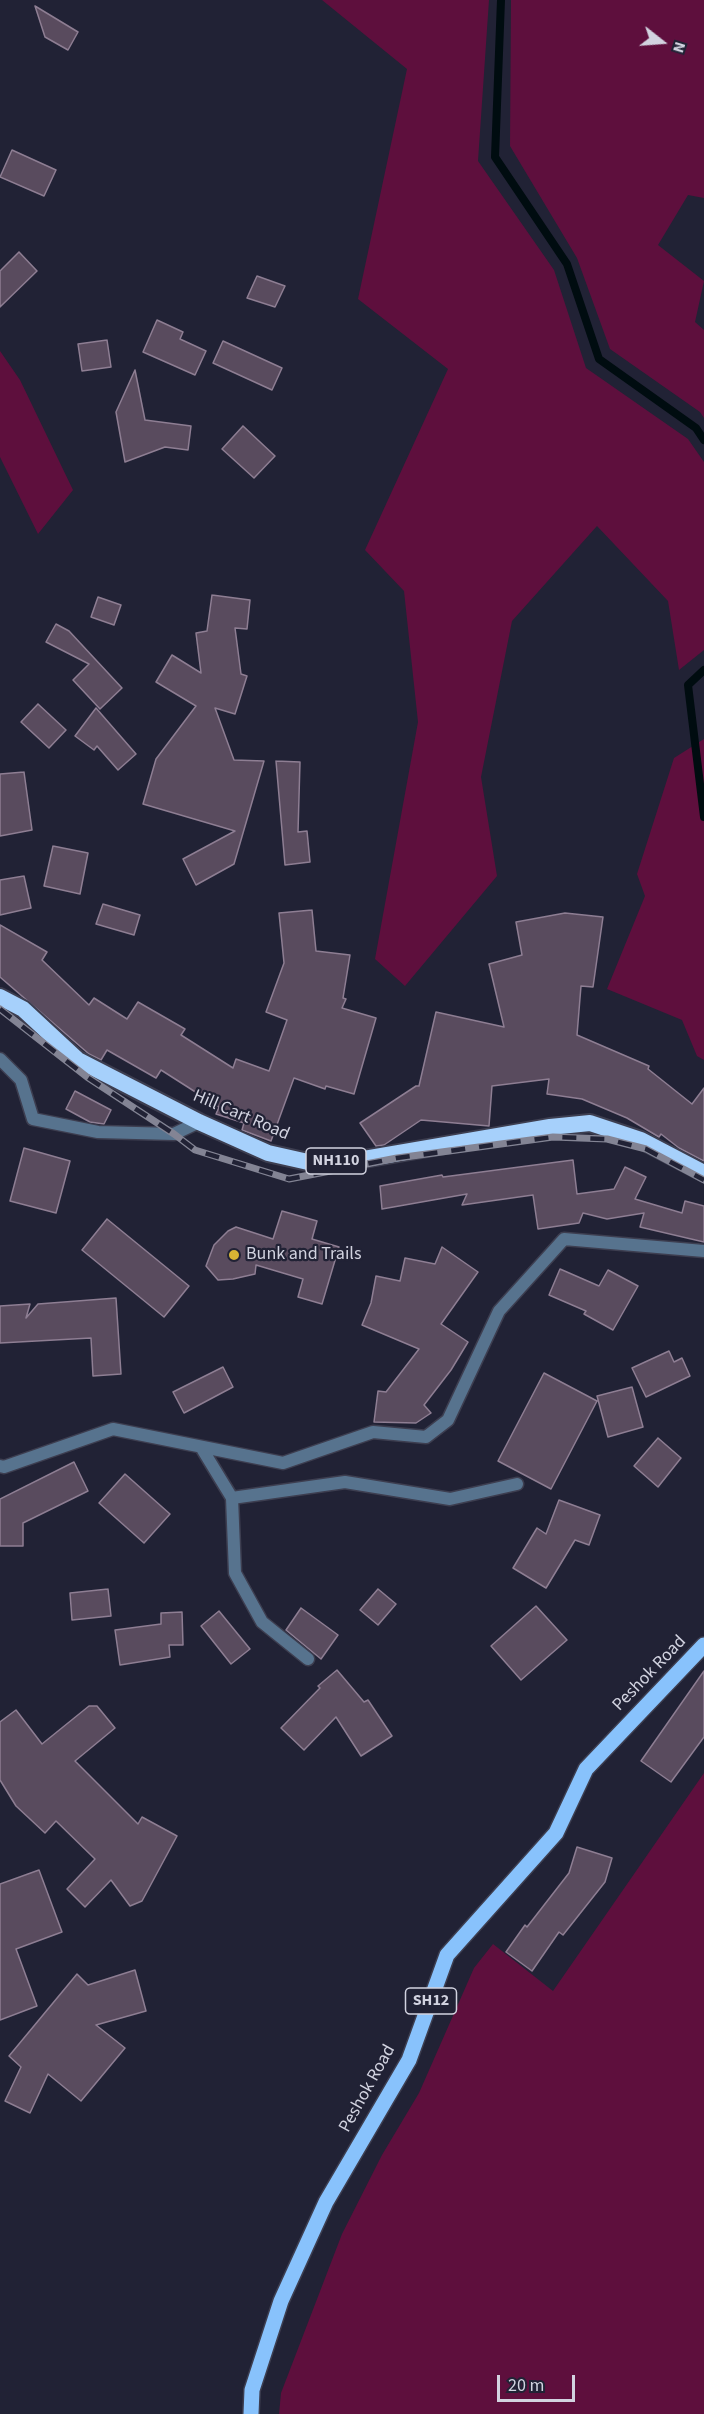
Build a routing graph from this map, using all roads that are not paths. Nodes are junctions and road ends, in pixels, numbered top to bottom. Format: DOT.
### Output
graph roads {
  1 [pos="0,997"];
  2 [pos="0,1059"];
  3 [pos="199,1122"];
  4 [pos="704,1173"];
  5 [pos="704,1251"];
  6 [pos="201,1447"];
  7 [pos="0,1466"];
  8 [pos="517,1484"];
  9 [pos="232,1498"];
  10 [pos="704,1645"];
  11 [pos="308,1659"];
  12 [pos="251,2414"];
  1 -- 3 [label="highway, Hill Cart Road / NH110"];
  2 -- 3 [label="street"];
  3 -- 4 [label="highway, Hill Cart Road / NH110"];
  5 -- 6 [label="street"];
  6 -- 7 [label="street"];
  6 -- 9 [label="street"];
  8 -- 9 [label="street"];
  9 -- 11 [label="street"];
  10 -- 12 [label="main road, Peshok Road / SH12"];
}
